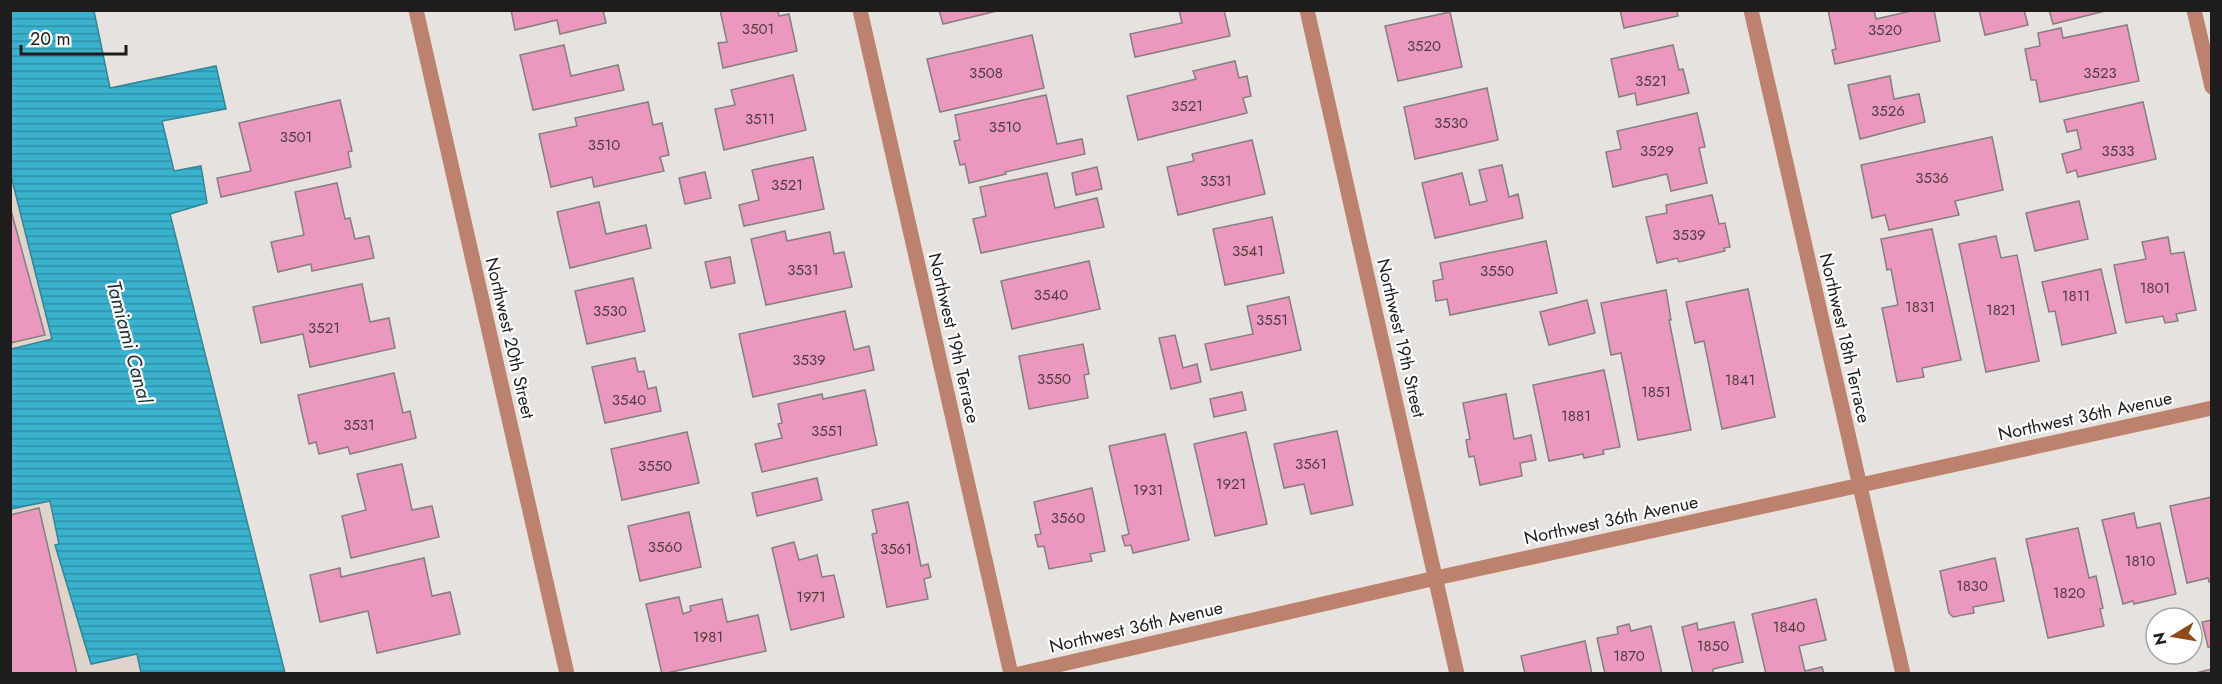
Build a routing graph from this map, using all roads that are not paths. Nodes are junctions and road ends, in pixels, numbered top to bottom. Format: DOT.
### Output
graph roads {
  1 [pos="416,10"];
  2 [pos="860,10"];
  3 [pos="1307,10"];
  4 [pos="1751,10"];
  5 [pos="2194,10"];
  6 [pos="2211,87"];
  7 [pos="2211,408"];
  8 [pos="1859,486"];
  9 [pos="1436,578"];
  10 [pos="567,674"];
  11 [pos="1011,674"];
  12 [pos="1019,674"];
  13 [pos="1457,674"];
  14 [pos="1903,674"];
  1 -- 10 [label="street, Northwest 20th Street"];
  2 -- 11 [label="street, Northwest 19th Terrace"];
  3 -- 9 [label="street, Northwest 19th Street"];
  4 -- 8 [label="street, Northwest 18th Terrace"];
  5 -- 6 [label="street"];
  7 -- 8 [label="street, Northwest 36th Avenue"];
  8 -- 9 [label="street, Northwest 36th Avenue"];
  8 -- 14 [label="street, Northwest 18th Terrace"];
  9 -- 12 [label="street, Northwest 36th Avenue"];
  9 -- 13 [label="street, Northwest 19th Street"];
}
